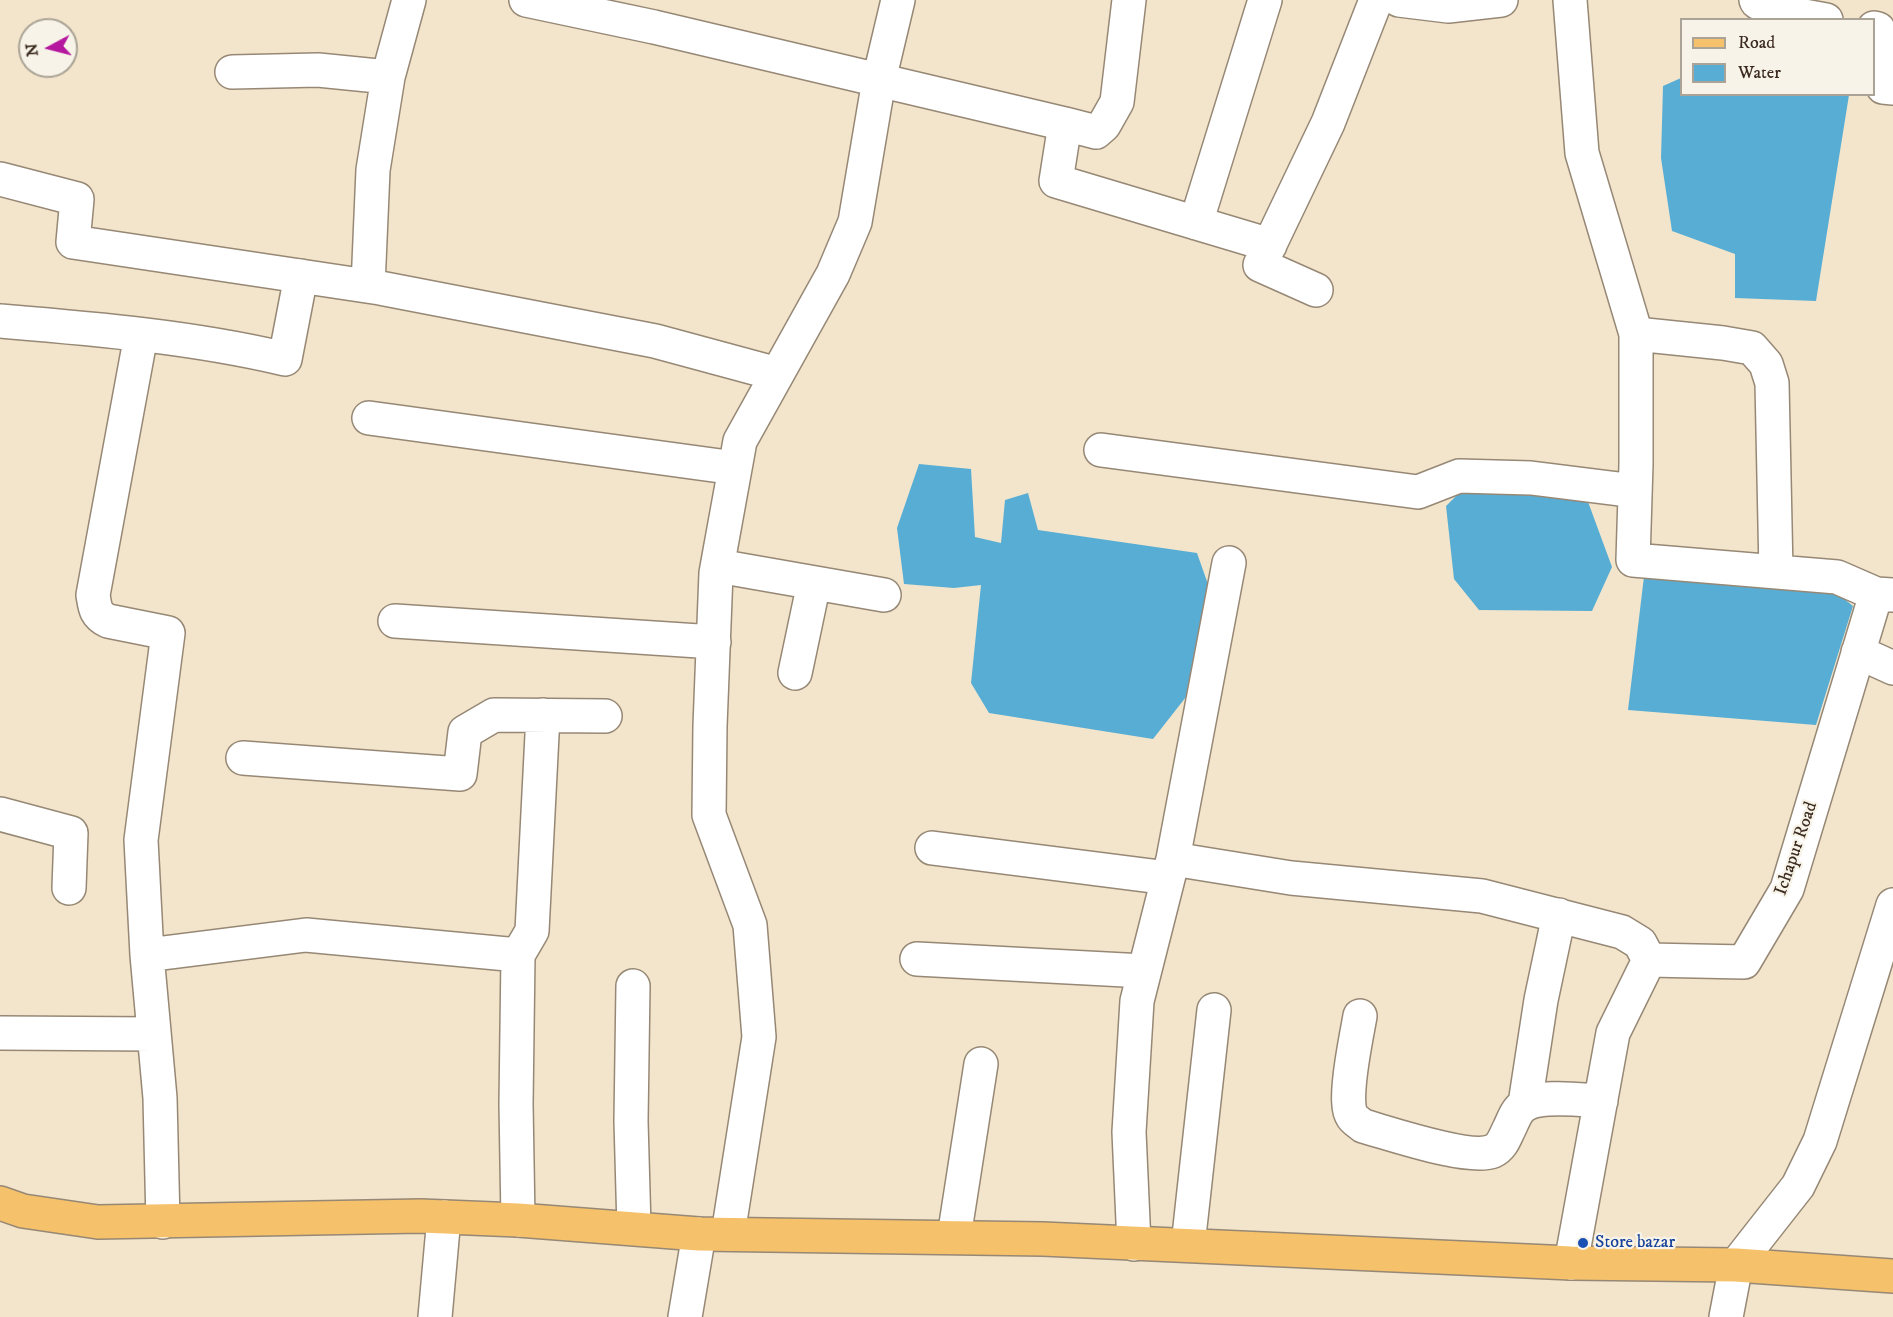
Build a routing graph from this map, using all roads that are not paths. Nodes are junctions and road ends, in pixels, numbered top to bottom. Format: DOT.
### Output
graph roads {
  1 [pos="409,0"];
  2 [pos="526,0"];
  3 [pos="898,0"];
  4 [pos="1129,0"];
  5 [pos="1265,0"];
  6 [pos="1376,0"];
  7 [pos="1399,0"];
  8 [pos="1501,0"];
  9 [pos="1570,0"];
  10 [pos="1756,0"];
  11 [pos="656,14"];
  12 [pos="1815,18"];
  13 [pos="1875,28"];
  14 [pos="232,72"];
  15 [pos="388,77"];
  16 [pos="879,80"];
  17 [pos="1893,88"];
  18 [pos="1065,124"];
  19 [pos="0,179"];
  20 [pos="1196,223"];
  21 [pos="1270,245"];
  22 [pos="300,276"];
  23 [pos="368,286"];
  24 [pos="1316,290"];
  25 [pos="0,321"];
  26 [pos="1636,334"];
  27 [pos="141,335"];
  28 [pos="777,374"];
  29 [pos="369,418"];
  30 [pos="1101,450"];
  31 [pos="735,468"];
  32 [pos="1635,491"];
  33 [pos="1229,563"];
  34 [pos="718,566"];
  35 [pos="1776,572"];
  36 [pos="814,583"];
  37 [pos="884,595"];
  38 [pos="1884,595"];
  39 [pos="395,621"];
  40 [pos="714,642"];
  41 [pos="1858,652"];
  42 [pos="1893,668"];
  43 [pos="795,673"];
  44 [pos="543,715"];
  45 [pos="605,716"];
  46 [pos="243,758"];
  47 [pos="0,814"];
  48 [pos="932,848"];
  49 [pos="1170,868"];
  50 [pos="69,888"];
  51 [pos="1893,904"];
  52 [pos="1559,915"];
  53 [pos="147,955"];
  54 [pos="518,955"];
  55 [pos="916,959"];
  56 [pos="1649,960"];
  57 [pos="1144,971"];
  58 [pos="633,986"];
  59 [pos="1214,1010"];
  60 [pos="1360,1016"];
  61 [pos="0,1033"];
  62 [pos="154,1034"];
  63 [pos="981,1064"];
  64 [pos="1601,1101"];
  65 [pos="1525,1104"];
  66 [pos="8,1210"];
  67 [pos="444,1217"];
  68 [pos="518,1220"];
  69 [pos="163,1222"];
  70 [pos="634,1228"];
  71 [pos="714,1234"];
  72 [pos="954,1237"];
  73 [pos="1134,1244"];
  74 [pos="1188,1245"];
  75 [pos="1571,1263"];
  76 [pos="1736,1265"];
  77 [pos="1884,1275"];
  78 [pos="435,1317"];
  79 [pos="685,1317"];
  80 [pos="1726,1317"];
  1 -- 15 [label="street"];
  2 -- 11 [label="street"];
  3 -- 16 [label="street"];
  4 -- 18 [label="street"];
  5 -- 20 [label="street"];
  6 -- 21 [label="street"];
  7 -- 8 [label="street"];
  9 -- 26 [label="street"];
  10 -- 12 [label="street"];
  11 -- 16 [label="street"];
  13 -- 17 [label="street"];
  14 -- 15 [label="street"];
  15 -- 23 [label="street"];
  16 -- 18 [label="street"];
  16 -- 28 [label="street"];
  18 -- 20 [label="street"];
  19 -- 22 [label="street"];
  20 -- 21 [label="street"];
  21 -- 24 [label="street"];
  22 -- 23 [label="street"];
  22 -- 27 [label="street"];
  23 -- 28 [label="street"];
  25 -- 27 [label="street"];
  26 -- 32 [label="street"];
  26 -- 35 [label="street"];
  27 -- 53 [label="street"];
  28 -- 31 [label="street"];
  29 -- 31 [label="street"];
  30 -- 32 [label="street"];
  31 -- 34 [label="street"];
  32 -- 35 [label="street"];
  33 -- 49 [label="street"];
  34 -- 36 [label="street"];
  34 -- 40 [label="street"];
  35 -- 38 [label="street"];
  36 -- 37 [label="street"];
  36 -- 43 [label="street"];
  38 -- 41 [label="street, Ichapur Road"];
  39 -- 40 [label="street"];
  40 -- 71 [label="street"];
  41 -- 42 [label="street"];
  41 -- 56 [label="street, Ichapur Road"];
  44 -- 45 [label="street"];
  44 -- 46 [label="street"];
  44 -- 54 [label="street"];
  47 -- 50 [label="street"];
  48 -- 49 [label="street"];
  49 -- 52 [label="street"];
  49 -- 57 [label="street"];
  51 -- 76 [label="street"];
  52 -- 56 [label="street"];
  52 -- 65 [label="street"];
  53 -- 54 [label="street"];
  53 -- 62 [label="street"];
  54 -- 68 [label="street"];
  55 -- 57 [label="street"];
  56 -- 64 [label="street"];
  57 -- 73 [label="street"];
  58 -- 70 [label="street"];
  59 -- 74 [label="street"];
  60 -- 65 [label="street"];
  61 -- 62 [label="street"];
  62 -- 69 [label="street"];
  63 -- 72 [label="street"];
  64 -- 65 [label="street"];
  64 -- 75 [label="street"];
  66 -- 69 [label="main road"];
  67 -- 68 [label="main road"];
  67 -- 69 [label="main road"];
  67 -- 78 [label="street"];
  68 -- 70 [label="main road"];
  70 -- 71 [label="main road"];
  71 -- 72 [label="main road"];
  71 -- 79 [label="street"];
  72 -- 73 [label="main road"];
  73 -- 74 [label="main road"];
  74 -- 75 [label="main road"];
  75 -- 76 [label="main road"];
  76 -- 77 [label="main road"];
  76 -- 80 [label="street"];
}
